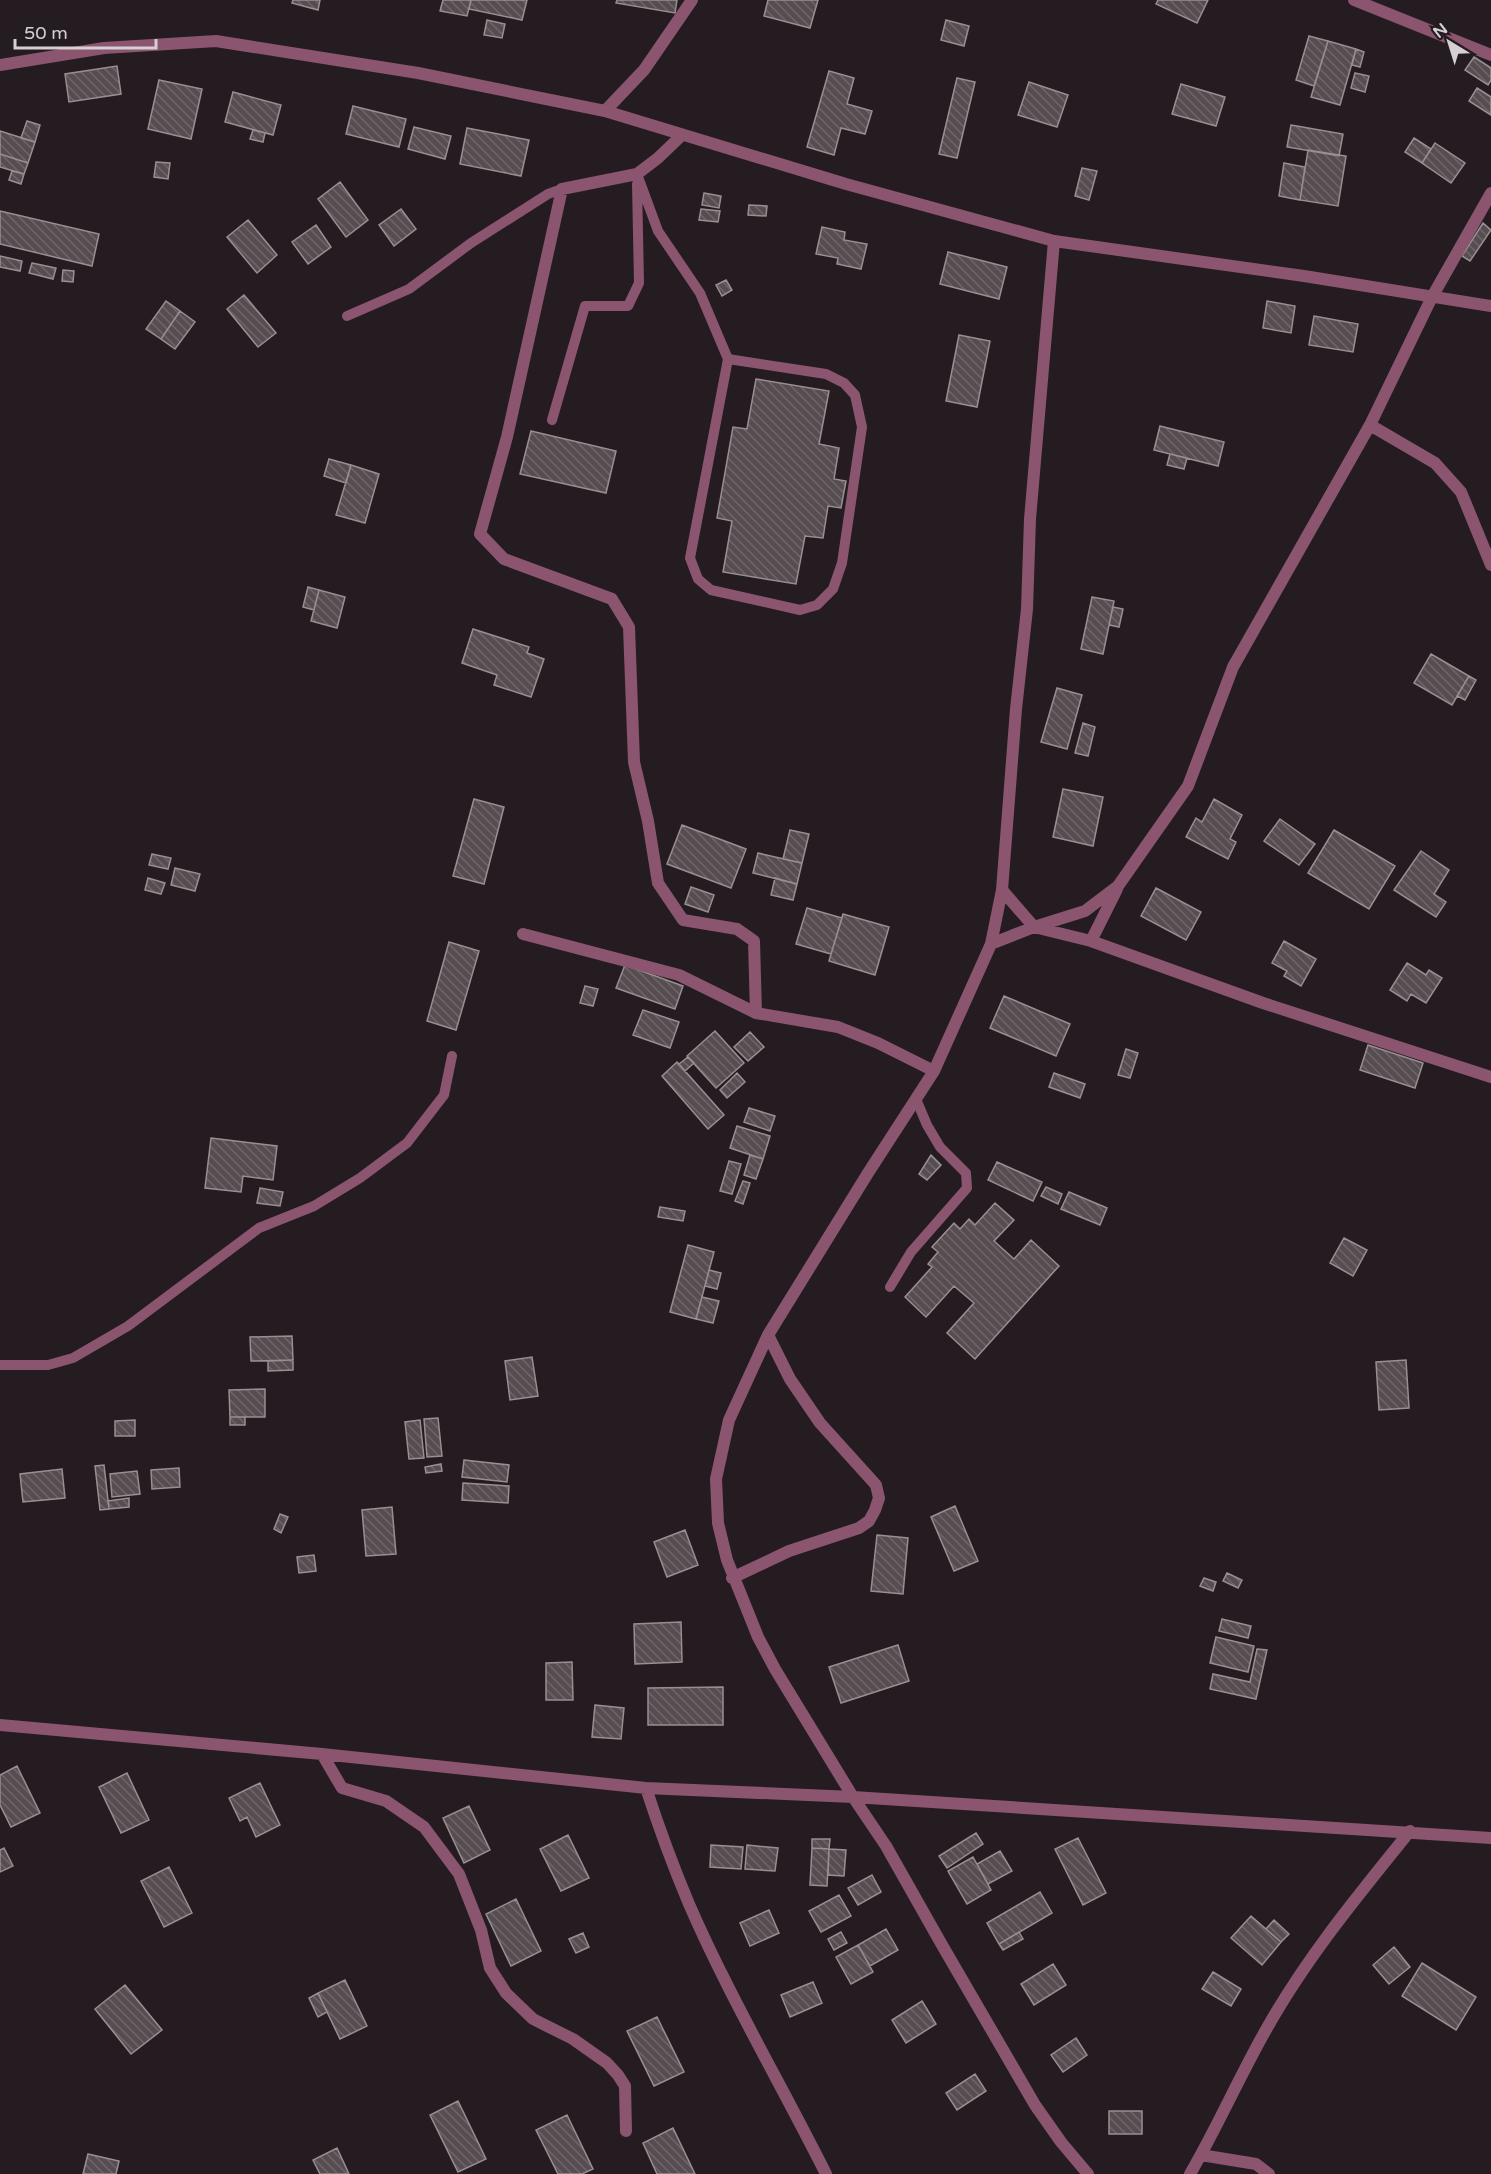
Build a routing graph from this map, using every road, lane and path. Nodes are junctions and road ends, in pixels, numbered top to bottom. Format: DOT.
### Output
graph roads {
  1 [pos="692,0"];
  2 [pos="1354,0"];
  3 [pos="1491,56"];
  4 [pos="0,64"];
  5 [pos="605,111"];
  6 [pos="682,135"];
  7 [pos="637,174"];
  8 [pos="562,189"];
  9 [pos="1491,193"];
  10 [pos="1054,241"];
  11 [pos="1432,297"];
  12 [pos="1491,306"];
  13 [pos="347,316"];
  14 [pos="728,359"];
  15 [pos="552,420"];
  16 [pos="1370,425"];
  17 [pos="1491,565"];
  18 [pos="1118,886"];
  19 [pos="1002,890"];
  20 [pos="1034,927"];
  21 [pos="523,934"];
  22 [pos="1090,941"];
  23 [pos="991,944"];
  24 [pos="756,1013"];
  25 [pos="452,1056"];
  26 [pos="934,1071"];
  27 [pos="1491,1077"];
  28 [pos="916,1099"];
  29 [pos="891,1287"];
  30 [pos="768,1335"];
  31 [pos="0,1365"];
  32 [pos="732,1578"];
  33 [pos="0,1725"];
  34 [pos="321,1754"];
  35 [pos="646,1788"];
  36 [pos="853,1797"];
  37 [pos="1410,1832"];
  38 [pos="1491,1838"];
  39 [pos="626,2131"];
  40 [pos="1201,2155"];
  41 [pos="826,2174"];
  42 [pos="1088,2174"];
  43 [pos="1190,2174"];
  44 [pos="1269,2174"];
  1 -- 5 [label="street"];
  2 -- 3 [label="street"];
  4 -- 5 [label="street"];
  5 -- 6 [label="street"];
  6 -- 7 [label="street"];
  6 -- 10 [label="street"];
  7 -- 8 [label="street"];
  7 -- 14 [label="lane"];
  7 -- 15 [label="lane"];
  8 -- 13 [label="lane"];
  8 -- 24 [label="street"];
  9 -- 11 [label="street"];
  10 -- 11 [label="street"];
  10 -- 19 [label="street"];
  11 -- 12 [label="street"];
  11 -- 16 [label="street"];
  14 -- 14 [label="lane"];
  16 -- 17 [label="street"];
  16 -- 18 [label="street"];
  18 -- 20 [label="street"];
  18 -- 22 [label="street"];
  19 -- 20 [label="street"];
  19 -- 23 [label="street"];
  20 -- 22 [label="street"];
  20 -- 23 [label="street"];
  21 -- 24 [label="street"];
  22 -- 27 [label="street"];
  23 -- 26 [label="street"];
  24 -- 26 [label="street"];
  25 -- 31 [label="lane"];
  26 -- 28 [label="street"];
  28 -- 29 [label="lane"];
  28 -- 30 [label="street"];
  30 -- 32 [label="street"];
  30 -- 32 [label="street"];
  32 -- 36 [label="street"];
  33 -- 34 [label="street"];
  34 -- 35 [label="street"];
  34 -- 39 [label="street"];
  35 -- 36 [label="street"];
  35 -- 41 [label="street"];
  36 -- 37 [label="street"];
  36 -- 42 [label="street"];
  37 -- 38 [label="street"];
  37 -- 40 [label="street"];
  40 -- 43 [label="street"];
  40 -- 44 [label="street"];
}
